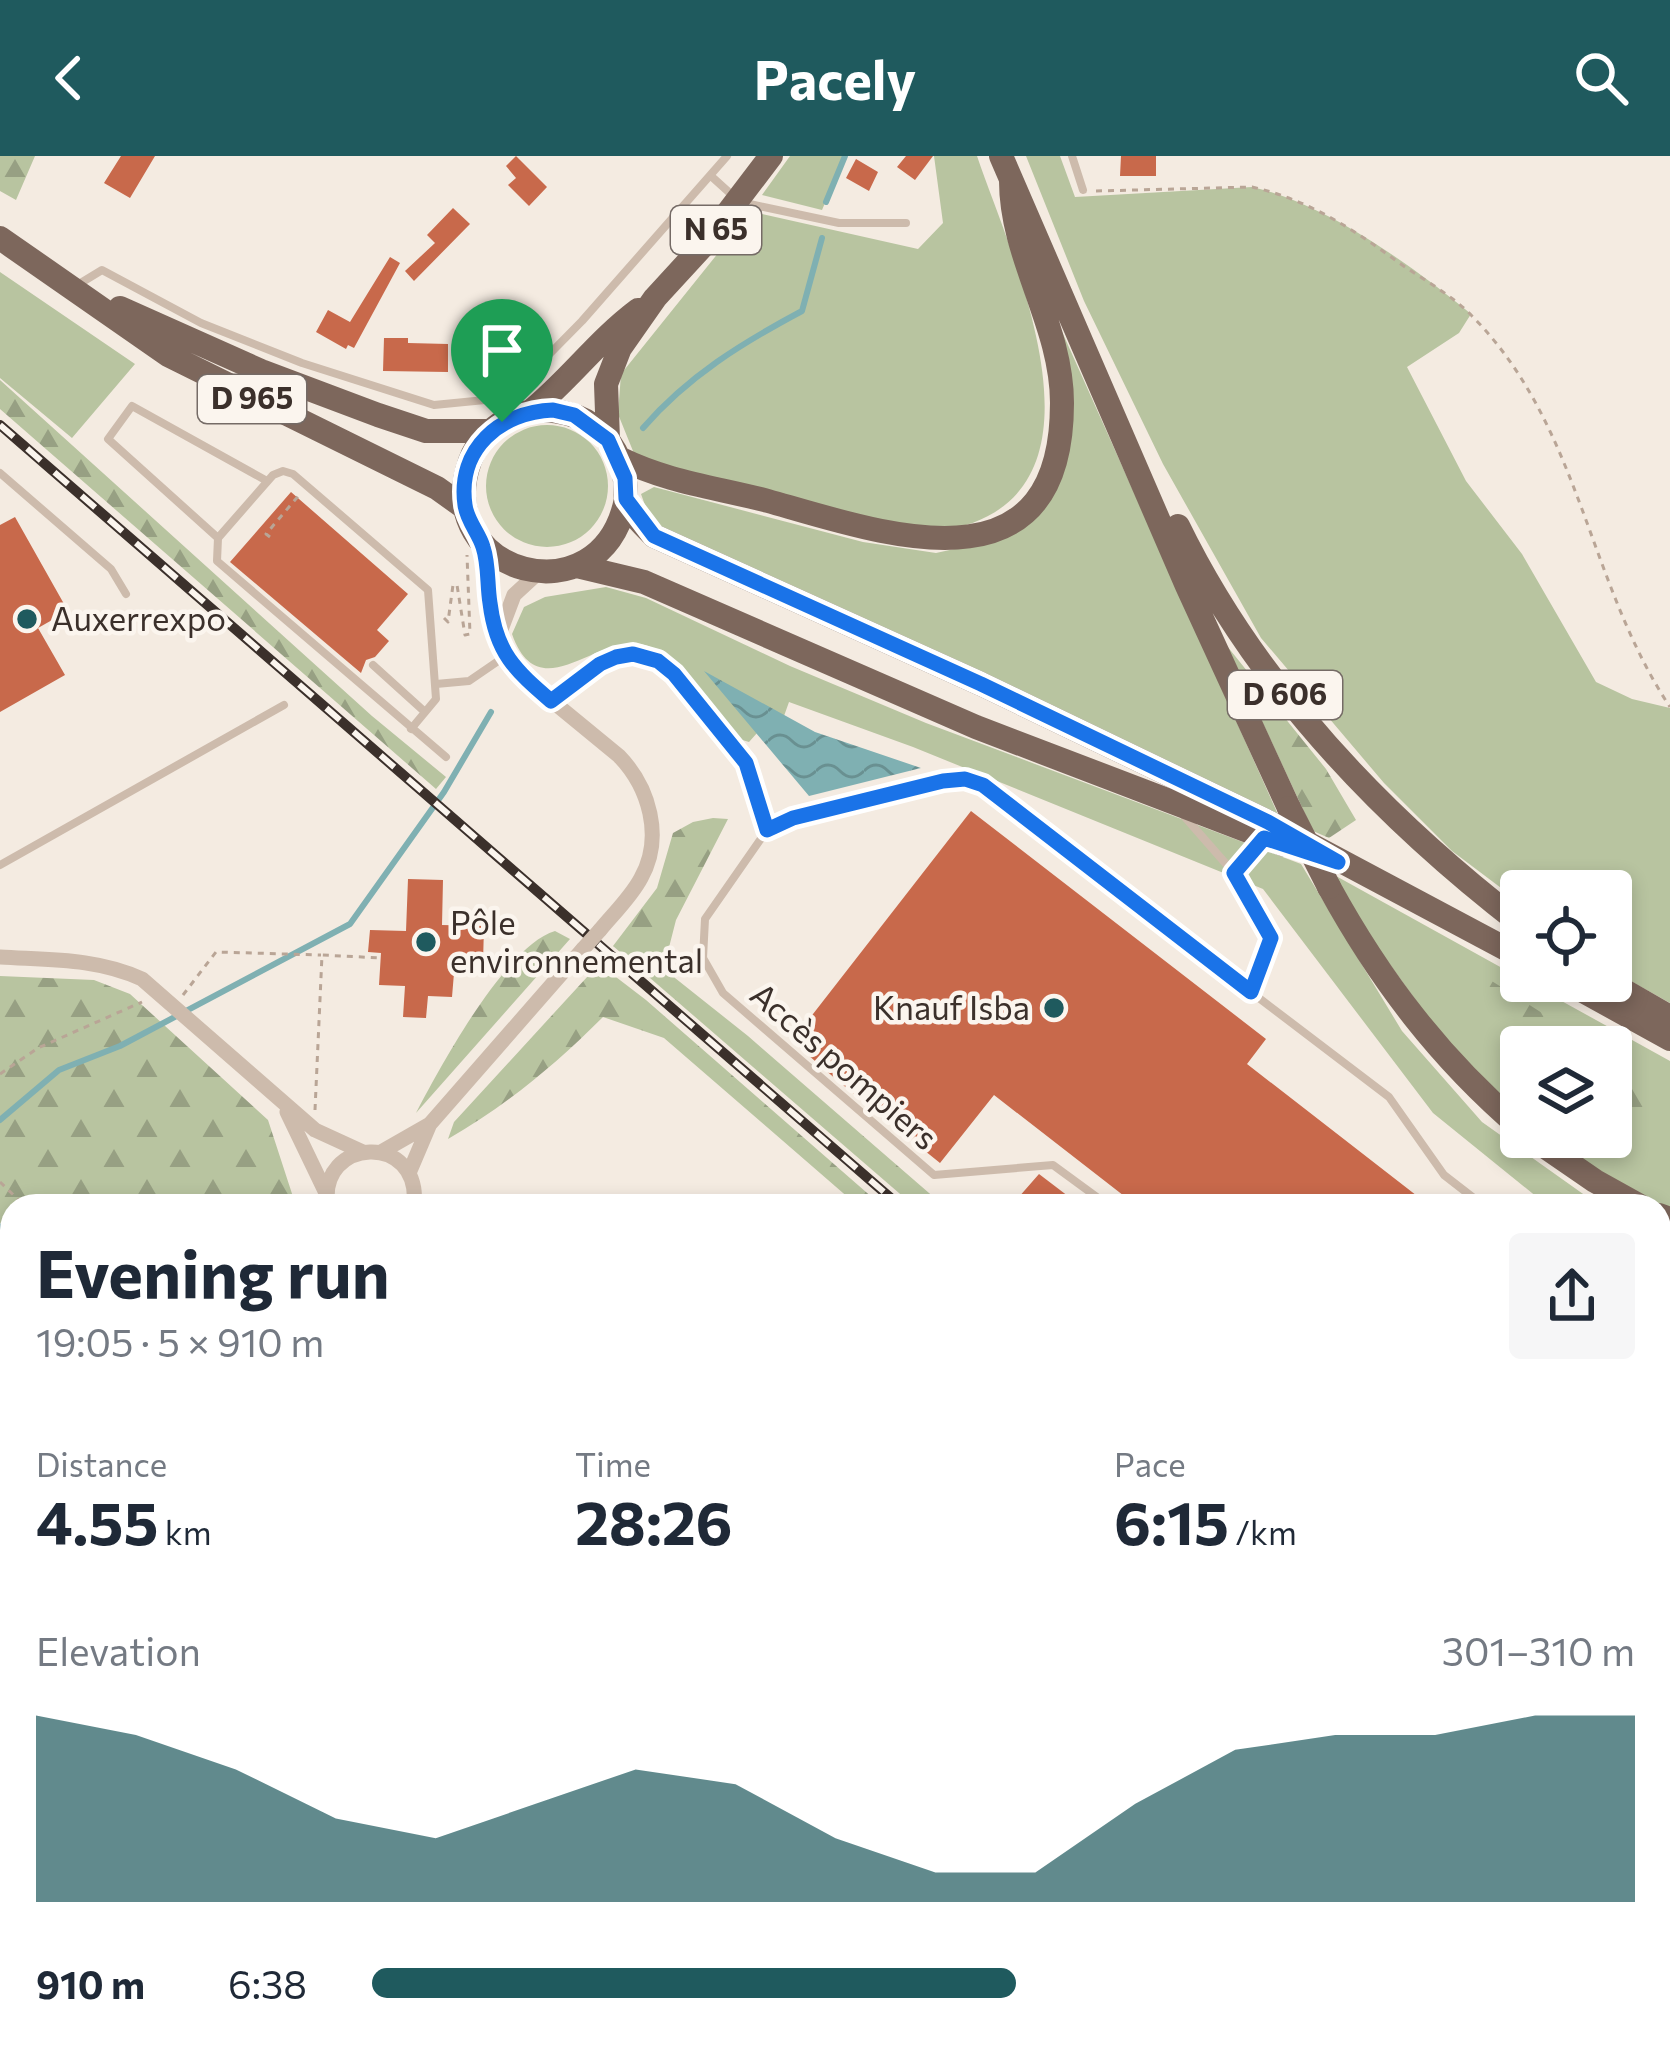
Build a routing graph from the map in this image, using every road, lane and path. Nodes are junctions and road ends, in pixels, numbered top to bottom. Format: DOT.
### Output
graph roads {
  1 [pos="728,156"];
  2 [pos="771,156"];
  3 [pos="1001,156"];
  4 [pos="1072,156"];
  5 [pos="711,176"];
  6 [pos="1011,181"];
  7 [pos="1083,190"];
  8 [pos="740,202"];
  9 [pos="906,223"];
  10 [pos="0,238"];
  11 [pos="50,273"];
  12 [pos="75,286"];
  13 [pos="655,298"];
  14 [pos="531,411"];
  15 [pos="1115,414"];
  16 [pos="490,431"];
  17 [pos="614,449"];
  18 [pos="0,472"];
  19 [pos="267,481"];
  20 [pos="299,494"];
  21 [pos="626,499"];
  22 [pos="465,508"];
  23 [pos="270,537"];
  24 [pos="218,538"];
  25 [pos="476,548"];
  26 [pos="578,566"];
  27 [pos="539,572"];
  28 [pos="126,594"];
  29 [pos="440,615"];
  30 [pos="499,635"];
  31 [pos="504,657"];
  32 [pos="373,665"];
  33 [pos="436,684"];
  34 [pos="551,701"];
  35 [pos="284,705"];
  36 [pos="1670,707"];
  37 [pos="425,712"];
  38 [pos="411,728"];
  39 [pos="446,757"];
  40 [pos="1175,806"];
  41 [pos="767,830"];
  42 [pos="1264,838"];
  43 [pos="1338,862"];
  44 [pos="0,865"];
  45 [pos="1234,873"];
  46 [pos="1500,906"];
  47 [pos="1500,946"];
  48 [pos="322,955"];
  49 [pos="0,958"];
  50 [pos="381,958"];
  51 [pos="1251,992"];
  52 [pos="161,994"];
  53 [pos="1632,995"];
  54 [pos="1602,1002"];
  55 [pos="181,1011"];
  56 [pos="1670,1017"];
  57 [pos="1670,1039"];
  58 [pos="0,1074"];
  59 [pos="283,1104"];
  60 [pos="1500,1109"];
  61 [pos="430,1124"];
  62 [pos="315,1130"];
  63 [pos="363,1152"];
  64 [pos="381,1152"];
  65 [pos="1562,1158"];
  66 [pos="410,1173"];
  67 [pos="324,1194"];
  68 [pos="329,1194"];
  69 [pos="414,1194"];
  70 [pos="1093,1194"];
  71 [pos="1469,1194"];
  72 [pos="1618,1194"];
  1 -- 5 [label="lane"];
  2 -- 8 [label="main road, N 65"];
  3 -- 6 [label="main road"];
  4 -- 7 [label="lane"];
  5 -- 8 [label="lane"];
  5 -- 12 [label="lane"];
  6 -- 15 [label="main road, D 606"];
  6 -- 17 [label="main road"];
  7 -- 36 [label="path"];
  8 -- 9 [label="lane"];
  8 -- 13 [label="main road, N 65"];
  10 -- 11 [label="main road, D 965"];
  11 -- 12 [label="main road, D 965"];
  11 -- 22 [label="main road, D 965"];
  12 -- 16 [label="main road, D 965"];
  13 -- 14 [label="main road, N 65"];
  13 -- 17 [label="main road, N 65"];
  14 -- 16 [label="main road"];
  14 -- 17 [label="main road"];
  15 -- 46 [label="main road, D 606"];
  15 -- 60 [label="main road, D 606, bridge"];
  16 -- 22 [label="main road"];
  17 -- 21 [label="main road"];
  18 -- 28 [label="lane"];
  19 -- 24 [label="lane"];
  19 -- 24 [label="lane"];
  19 -- 33 [label="lane"];
  20 -- 23 [label="path"];
  21 -- 26 [label="main road"];
  21 -- 43 [label="main road"];
  22 -- 25 [label="main road"];
  24 -- 38 [label="lane"];
  25 -- 27 [label="main road"];
  25 -- 29 [label="path"];
  25 -- 30 [label="street"];
  26 -- 27 [label="main road"];
  26 -- 40 [label="main road"];
  27 -- 30 [label="street"];
  30 -- 31 [label="street"];
  31 -- 33 [label="lane"];
  31 -- 34 [label="street"];
  32 -- 37 [label="lane"];
  33 -- 37 [label="lane"];
  34 -- 41 [label="street"];
  34 -- 61 [label="street, bridge"];
  35 -- 44 [label="lane"];
  37 -- 38 [label="lane"];
  38 -- 39 [label="lane"];
  40 -- 42 [label="main road"];
  40 -- 45 [label="lane"];
  41 -- 51 [label="street"];
  41 -- 70 [label="lane, Accès pompiers"];
  42 -- 43 [label="main road"];
  42 -- 45 [label="lane"];
  43 -- 47 [label="main road"];
  45 -- 51 [label="lane"];
  48 -- 50 [label="path"];
  48 -- 55 [label="path"];
  48 -- 62 [label="path"];
  49 -- 52 [label="street"];
  51 -- 71 [label="lane"];
  52 -- 55 [label="street"];
  52 -- 58 [label="path"];
  53 -- 56 [label="main road"];
  54 -- 57 [label="main road"];
  55 -- 59 [label="street"];
  59 -- 62 [label="street"];
  59 -- 67 [label="street"];
  61 -- 64 [label="street"];
  61 -- 66 [label="street"];
  62 -- 63 [label="street"];
  63 -- 64 [label="street"];
  63 -- 68 [label="street"];
  64 -- 66 [label="street"];
  65 -- 72 [label="main road"];
  66 -- 69 [label="street"];
}
